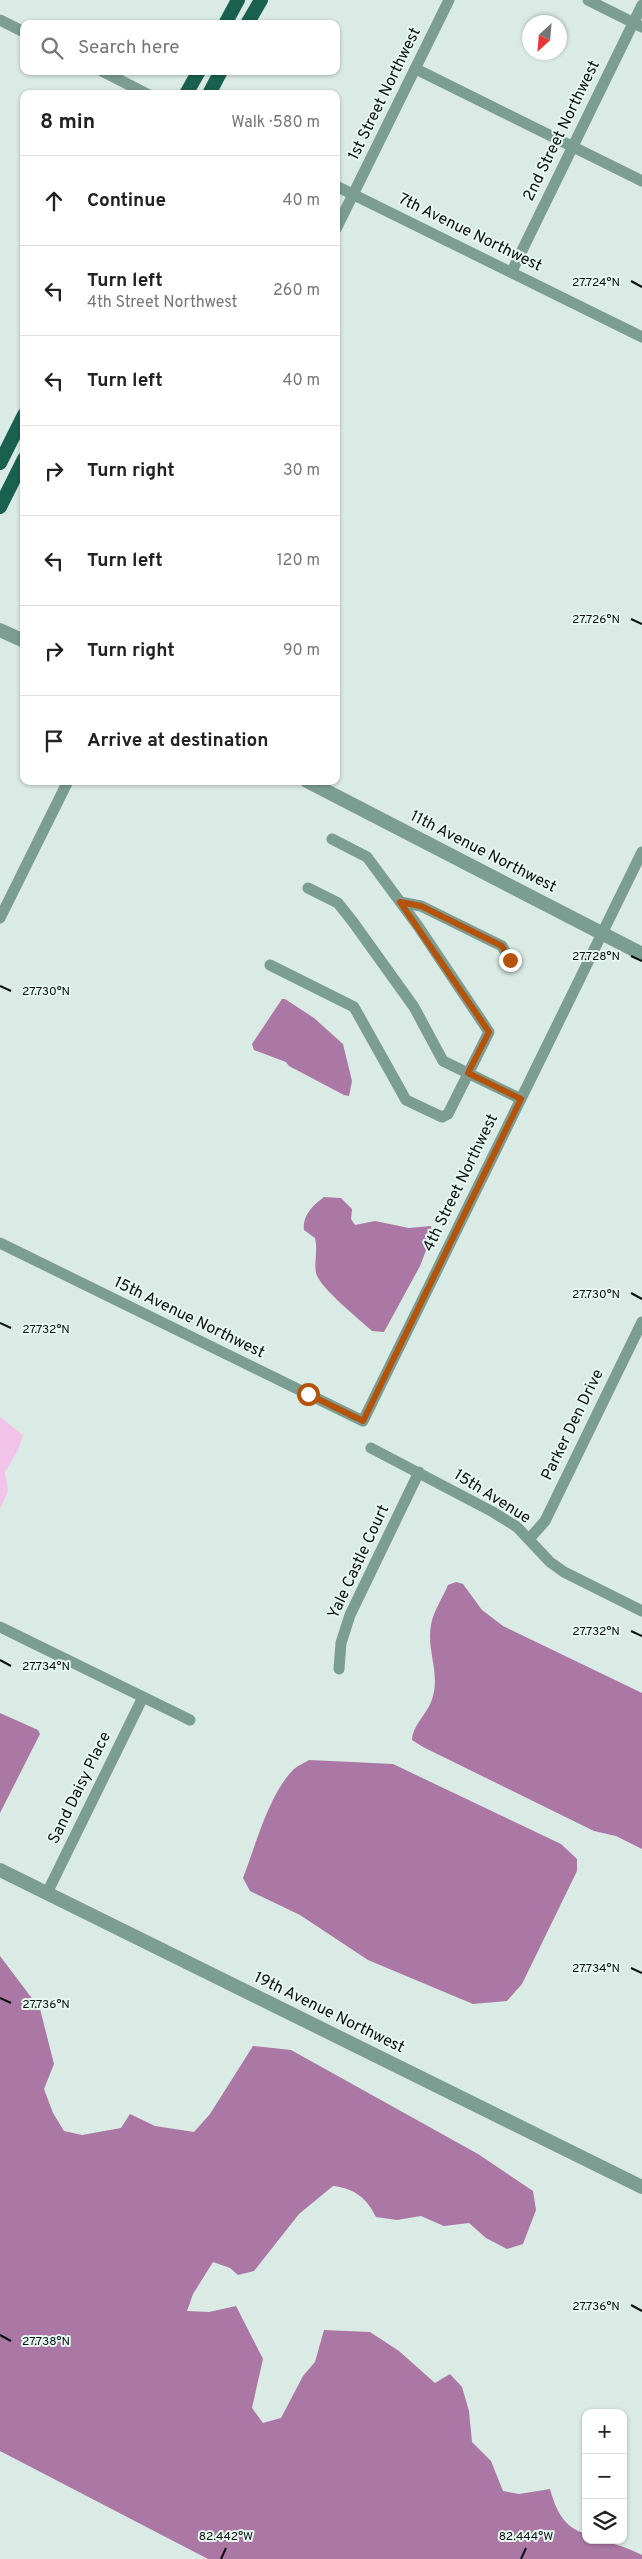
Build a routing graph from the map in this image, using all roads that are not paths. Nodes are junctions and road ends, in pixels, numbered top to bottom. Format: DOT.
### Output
graph roads {
  1 [pos="238,0"];
  2 [pos="261,0"];
  3 [pos="449,0"];
  4 [pos="588,0"];
  5 [pos="642,5"];
  6 [pos="0,20"];
  7 [pos="227,20"];
  8 [pos="249,20"];
  9 [pos="638,25"];
  10 [pos="20,30"];
  11 [pos="416,69"];
  12 [pos="110,75"];
  13 [pos="197,75"];
  14 [pos="219,75"];
  15 [pos="139,90"];
  16 [pos="188,90"];
  17 [pos="211,90"];
  18 [pos="573,146"];
  19 [pos="642,181"];
  20 [pos="340,188"];
  21 [pos="353,194"];
  22 [pos="340,221"];
  23 [pos="512,271"];
  24 [pos="642,336"];
  25 [pos="20,423"];
  26 [pos="0,463"];
  27 [pos="20,467"];
  28 [pos="0,507"];
  29 [pos="0,630"];
  30 [pos="20,639"];
  31 [pos="66,785"];
  32 [pos="315,785"];
  33 [pos="332,840"];
  34 [pos="642,852"];
  35 [pos="308,888"];
  36 [pos="400,902"];
  37 [pos="0,918"];
  38 [pos="602,932"];
  39 [pos="642,954"];
  40 [pos="510,960"];
  41 [pos="270,965"];
  42 [pos="468,1073"];
  43 [pos="521,1099"];
  44 [pos="0,1243"];
  45 [pos="642,1322"];
  46 [pos="363,1421"];
  47 [pos="371,1448"];
  48 [pos="419,1472"];
  49 [pos="529,1539"];
  50 [pos="642,1611"];
  51 [pos="0,1628"];
  52 [pos="339,1669"];
  53 [pos="143,1697"];
  54 [pos="190,1720"];
  55 [pos="0,1870"];
  56 [pos="46,1893"];
  57 [pos="642,2187"];
  1 -- 7 [label="main road"];
  2 -- 8 [label="main road"];
  3 -- 11 [label="street, 1st Street Northwest"];
  4 -- 9 [label="street"];
  5 -- 9 [label="street, 2nd Street Northwest"];
  6 -- 10 [label="street"];
  9 -- 18 [label="street, 2nd Street Northwest"];
  11 -- 18 [label="street"];
  11 -- 21 [label="street, 1st Street Northwest"];
  12 -- 15 [label="street"];
  13 -- 16 [label="main road"];
  14 -- 17 [label="main road"];
  18 -- 19 [label="street"];
  18 -- 23 [label="street, 2nd Street Northwest"];
  20 -- 21 [label="street, 7th Avenue Northwest"];
  21 -- 22 [label="street, 1st Street Northwest"];
  21 -- 23 [label="street, 7th Avenue Northwest"];
  23 -- 24 [label="street, 7th Avenue Northwest"];
  25 -- 26 [label="main road"];
  27 -- 28 [label="main road"];
  29 -- 30 [label="street"];
  31 -- 37 [label="street"];
  32 -- 38 [label="street, 11th Avenue Northwest"];
  33 -- 36 [label="street"];
  34 -- 38 [label="street, 4th Street Northwest"];
  35 -- 42 [label="street"];
  36 -- 40 [label="street"];
  36 -- 42 [label="street"];
  38 -- 39 [label="street, 11th Avenue Northwest"];
  38 -- 43 [label="street, 4th Street Northwest"];
  41 -- 42 [label="street"];
  42 -- 43 [label="street"];
  43 -- 46 [label="street, 4th Street Northwest"];
  44 -- 46 [label="street, 15th Avenue Northwest"];
  45 -- 49 [label="street, Parker Den Drive"];
  47 -- 48 [label="street, 15th Avenue"];
  48 -- 49 [label="street, 15th Avenue"];
  48 -- 52 [label="street, Yale Castle Court"];
  49 -- 50 [label="street, 15th Avenue"];
  51 -- 53 [label="street"];
  53 -- 54 [label="street"];
  53 -- 56 [label="street, Sand Daisy Place"];
  55 -- 56 [label="street, 19th Avenue Northwest"];
  56 -- 57 [label="street, 19th Avenue Northwest"];
}
